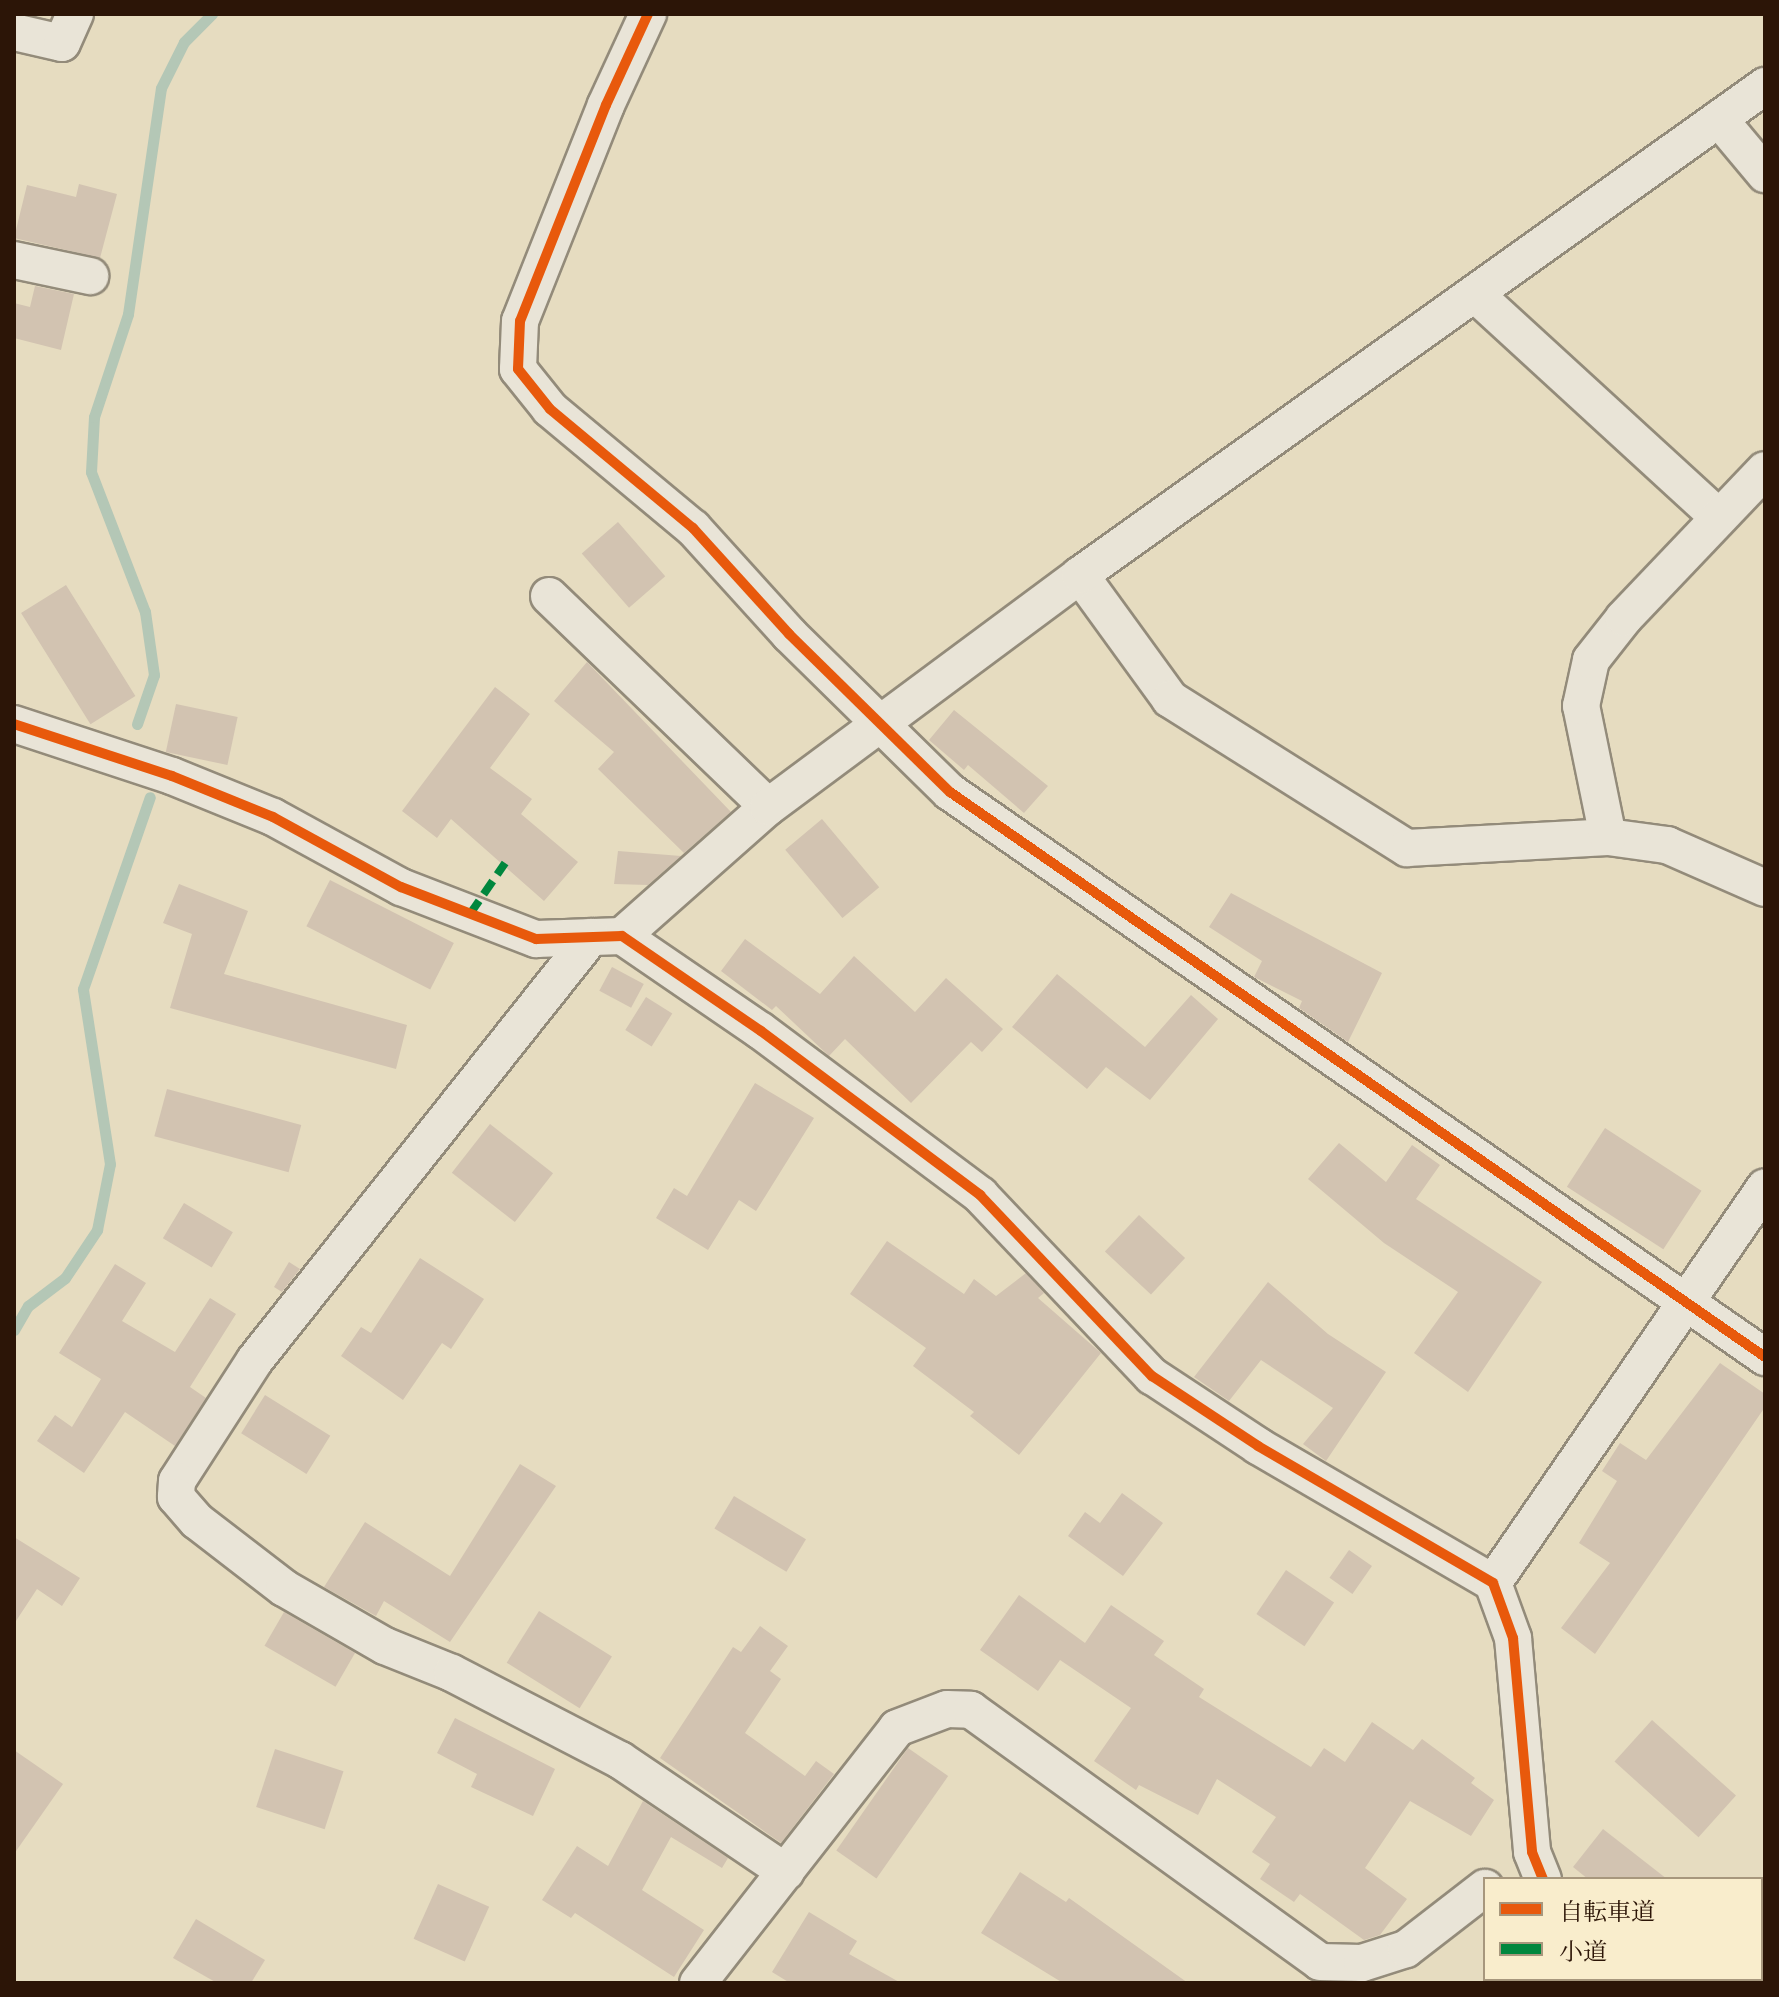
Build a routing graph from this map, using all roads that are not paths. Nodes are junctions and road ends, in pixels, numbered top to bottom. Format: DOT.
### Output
graph roads {
  1 [pos="75,14"];
  2 [pos="648,14"];
  3 [pos="14,32"];
  4 [pos="1765,86"];
  5 [pos="1719,119"];
  6 [pos="1765,174"];
  7 [pos="14,260"];
  8 [pos="90,276"];
  9 [pos="1475,294"];
  10 [pos="1765,470"];
  11 [pos="1718,517"];
  12 [pos="1080,575"];
  13 [pos="549,596"];
  14 [pos="14,724"];
  15 [pos="880,724"];
  16 [pos="768,807"];
  17 [pos="1608,837"];
  18 [pos="1765,888"];
  19 [pos="607,937"];
  20 [pos="1765,1187"];
  21 [pos="1682,1302"];
  22 [pos="1765,1357"];
  23 [pos="1493,1583"];
  24 [pos="1538,1866"];
  25 [pos="786,1872"];
  26 [pos="1503,1877"];
  27 [pos="1483,1890"];
  28 [pos="698,1983"];
  1 -- 3 [label="street"];
  2 -- 15 [label="street"];
  4 -- 5 [label="street"];
  5 -- 6 [label="street"];
  5 -- 9 [label="street"];
  7 -- 8 [label="street"];
  9 -- 11 [label="street"];
  9 -- 12 [label="street"];
  10 -- 11 [label="street"];
  11 -- 17 [label="street"];
  12 -- 15 [label="street"];
  12 -- 17 [label="street"];
  13 -- 16 [label="street"];
  14 -- 19 [label="street"];
  15 -- 16 [label="street"];
  15 -- 21 [label="street"];
  16 -- 19 [label="street"];
  17 -- 18 [label="street"];
  19 -- 23 [label="street"];
  19 -- 25 [label="street"];
  20 -- 21 [label="street"];
  21 -- 22 [label="street"];
  21 -- 23 [label="street"];
  23 -- 24 [label="street"];
  24 -- 26 [label="street"];
  25 -- 27 [label="street"];
  25 -- 28 [label="street"];
}
